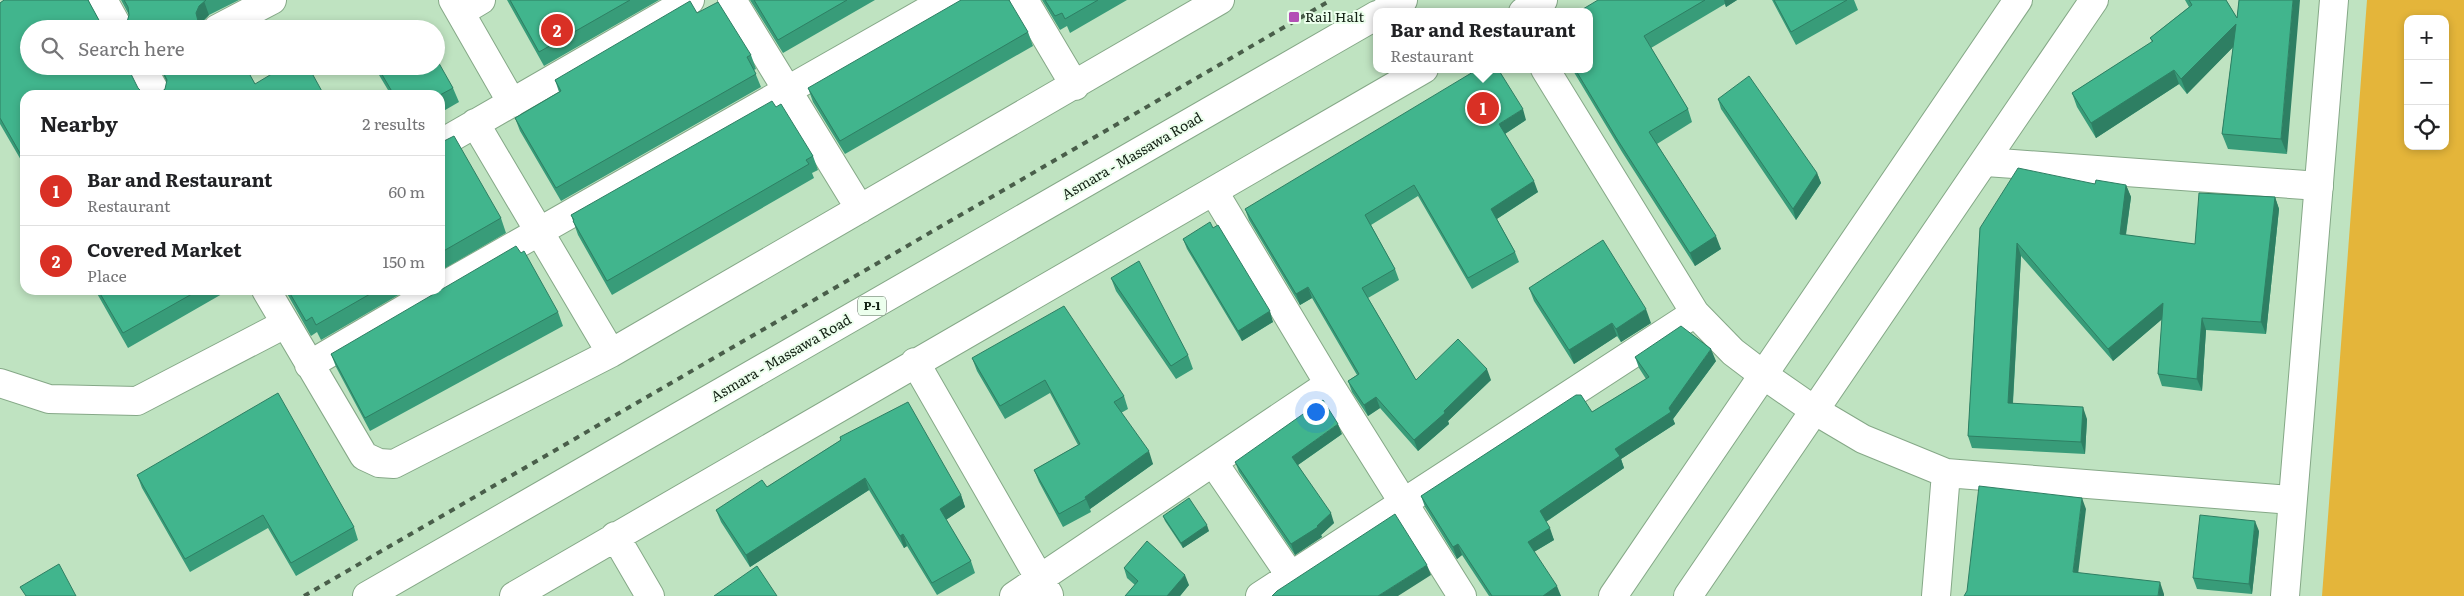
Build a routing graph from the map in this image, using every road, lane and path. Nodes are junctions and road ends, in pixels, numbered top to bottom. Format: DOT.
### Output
graph roads {
  1 [pos="103,0"];
  2 [pos="272,0"];
  3 [pos="690,0"];
  4 [pos="732,0"];
  5 [pos="946,0"];
  6 [pos="1024,0"];
  7 [pos="1220,0"];
  8 [pos="1403,0"];
  9 [pos="1543,0"];
  10 [pos="2018,0"];
  11 [pos="2094,0"];
  12 [pos="2334,0"];
  13 [pos="465,4"];
  14 [pos="1390,8"];
  15 [pos="1530,8"];
  16 [pos="1373,17"];
  17 [pos="115,20"];
  18 [pos="234,20"];
  19 [pos="1417,73"];
  20 [pos="1547,73"];
  21 [pos="146,75"];
  22 [pos="1075,86"];
  23 [pos="154,90"];
  24 [pos="787,90"];
  25 [pos="512,103"];
  26 [pos="475,123"];
  27 [pos="445,141"];
  28 [pos="1986,162"];
  29 [pos="2319,186"];
  30 [pos="1214,192"];
  31 [pos="860,209"];
  32 [pos="539,231"];
  33 [pos="445,285"];
  34 [pos="269,295"];
  35 [pos="428,295"];
  36 [pos="1695,313"];
  37 [pos="286,324"];
  38 [pos="611,353"];
  39 [pos="915,362"];
  40 [pos="309,365"];
  41 [pos="1762,374"];
  42 [pos="0,383"];
  43 [pos="1329,384"];
  44 [pos="1814,410"];
  45 [pos="1213,462"];
  46 [pos="1946,473"];
  47 [pos="2292,500"];
  48 [pos="1405,504"];
  49 [pos="615,536"];
  50 [pos="1290,575"];
  51 [pos="1045,588"];
  52 [pos="367,596"];
  53 [pos="514,596"];
  54 [pos="650,596"];
  55 [pos="1014,596"];
  56 [pos="1260,596"];
  57 [pos="1462,596"];
  58 [pos="1613,596"];
  59 [pos="1688,596"];
  60 [pos="1936,596"];
  61 [pos="2285,596"];
  1 -- 17 [label="main road"];
  2 -- 18 [label="main road"];
  3 -- 25 [label="main road"];
  4 -- 24 [label="main road"];
  5 -- 24 [label="main road"];
  6 -- 22 [label="main road"];
  7 -- 22 [label="main road"];
  8 -- 14 [label="main road"];
  9 -- 15 [label="main road"];
  10 -- 41 [label="main road"];
  11 -- 28 [label="main road"];
  12 -- 29 [label="main road"];
  13 -- 25 [label="main road"];
  16 -- 52 [label="main road, Asmara - Massawa Road / P-1"];
  19 -- 30 [label="main road"];
  20 -- 36 [label="main road"];
  21 -- 23 [label="main road"];
  22 -- 31 [label="main road"];
  24 -- 31 [label="main road"];
  24 -- 32 [label="main road"];
  25 -- 26 [label="main road"];
  26 -- 27 [label="main road"];
  26 -- 32 [label="main road"];
  28 -- 29 [label="main road"];
  28 -- 44 [label="main road"];
  29 -- 47 [label="main road"];
  30 -- 39 [label="main road"];
  30 -- 43 [label="main road"];
  31 -- 38 [label="main road"];
  32 -- 33 [label="main road"];
  32 -- 38 [label="main road"];
  34 -- 37 [label="main road"];
  35 -- 40 [label="main road"];
  36 -- 41 [label="main road"];
  36 -- 48 [label="main road"];
  37 -- 40 [label="main road"];
  37 -- 42 [label="main road"];
  38 -- 40 [label="main road"];
  39 -- 49 [label="main road"];
  39 -- 51 [label="main road"];
  41 -- 44 [label="main road"];
  41 -- 58 [label="main road"];
  43 -- 45 [label="main road"];
  43 -- 48 [label="main road"];
  44 -- 46 [label="main road"];
  44 -- 59 [label="main road"];
  45 -- 50 [label="main road"];
  45 -- 51 [label="main road"];
  46 -- 47 [label="main road"];
  46 -- 60 [label="main road"];
  47 -- 61 [label="main road"];
  48 -- 50 [label="main road"];
  48 -- 57 [label="main road"];
  49 -- 53 [label="main road"];
  49 -- 54 [label="main road"];
  50 -- 56 [label="main road"];
  51 -- 55 [label="main road"];
}
